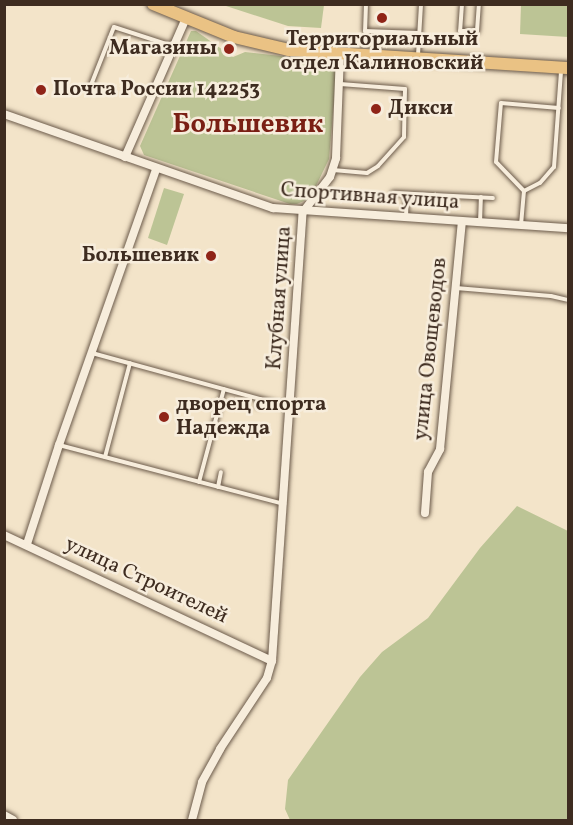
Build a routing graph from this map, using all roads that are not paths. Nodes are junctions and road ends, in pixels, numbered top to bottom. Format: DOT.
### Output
graph roads {
  1 [pos="153,4"];
  2 [pos="366,4"];
  3 [pos="421,4"];
  4 [pos="462,4"];
  5 [pos="479,4"];
  6 [pos="183,13"];
  7 [pos="419,33"];
  8 [pos="174,46"];
  9 [pos="340,54"];
  10 [pos="418,59"];
  11 [pos="565,68"];
  12 [pos="339,84"];
  13 [pos="91,85"];
  14 [pos="559,108"];
  15 [pos="4,114"];
  16 [pos="125,157"];
  17 [pos="156,169"];
  18 [pos="333,170"];
  19 [pos="524,191"];
  20 [pos="393,193"];
  21 [pos="407,194"];
  22 [pos="481,197"];
  23 [pos="493,198"];
  24 [pos="303,212"];
  25 [pos="406,218"];
  26 [pos="462,222"];
  27 [pos="480,223"];
  28 [pos="521,225"];
  29 [pos="568,228"];
  30 [pos="455,288"];
  31 [pos="568,300"];
  32 [pos="91,352"];
  33 [pos="130,363"];
  34 [pos="224,389"];
  35 [pos="260,399"];
  36 [pos="258,406"];
  37 [pos="291,407"];
  38 [pos="59,445"];
  39 [pos="105,457"];
  40 [pos="221,472"];
  41 [pos="199,482"];
  42 [pos="218,487"];
  43 [pos="284,504"];
  44 [pos="425,513"];
  45 [pos="4,535"];
  46 [pos="27,544"];
  47 [pos="272,661"];
  48 [pos="4,815"];
  49 [pos="13,820"];
  50 [pos="192,820"];
  1 -- 6 [label="main road"];
  2 -- 7 [label="lane"];
  3 -- 7 [label="lane"];
  4 -- 5 [label="lane"];
  6 -- 8 [label="street"];
  6 -- 9 [label="main road"];
  7 -- 10 [label="lane"];
  8 -- 13 [label="lane"];
  8 -- 16 [label="street"];
  9 -- 10 [label="main road"];
  9 -- 12 [label="street, Клубная улица"];
  10 -- 11 [label="main road"];
  11 -- 14 [label="lane"];
  12 -- 18 [label="street, Клубная улица"];
  12 -- 18 [label="lane"];
  14 -- 19 [label="lane"];
  14 -- 19 [label="lane"];
  15 -- 16 [label="street, Спортивная улица"];
  16 -- 17 [label="street, Спортивная улица"];
  17 -- 24 [label="street, Спортивная улица"];
  17 -- 32 [label="street"];
  18 -- 24 [label="street, Клубная улица"];
  19 -- 28 [label="lane"];
  20 -- 21 [label="lane"];
  21 -- 22 [label="lane"];
  21 -- 25 [label="lane"];
  22 -- 23 [label="lane"];
  22 -- 27 [label="lane"];
  24 -- 25 [label="street, Спортивная улица"];
  24 -- 37 [label="street, Клубная улица"];
  25 -- 26 [label="street, Спортивная улица"];
  26 -- 27 [label="street, Спортивная улица"];
  26 -- 30 [label="street, улица Овощеводов"];
  27 -- 28 [label="street, Спортивная улица"];
  28 -- 29 [label="street, Спортивная улица"];
  30 -- 31 [label="lane"];
  30 -- 44 [label="street, улица Овощеводов"];
  32 -- 33 [label="lane"];
  32 -- 38 [label="street"];
  33 -- 34 [label="lane"];
  33 -- 39 [label="lane"];
  34 -- 35 [label="lane"];
  34 -- 41 [label="lane"];
  35 -- 36 [label="lane"];
  35 -- 37 [label="lane"];
  37 -- 43 [label="street, Клубная улица"];
  38 -- 39 [label="lane"];
  38 -- 46 [label="street"];
  39 -- 41 [label="lane"];
  40 -- 42 [label="lane"];
  41 -- 42 [label="lane"];
  42 -- 43 [label="lane"];
  43 -- 47 [label="street, Клубная улица"];
  45 -- 46 [label="street, улица Строителей"];
  46 -- 47 [label="street, улица Строителей"];
  47 -- 50 [label="street, Клубная улица"];
  48 -- 49 [label="street"];
}
